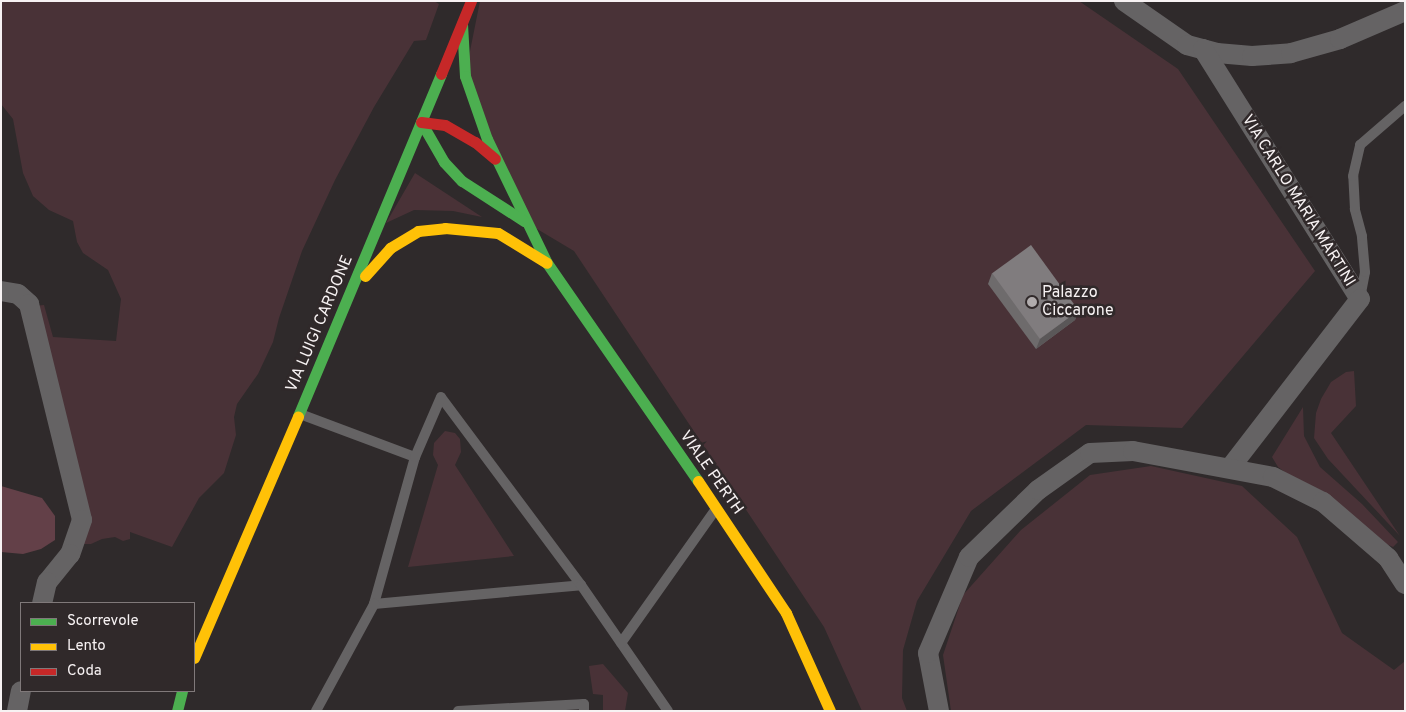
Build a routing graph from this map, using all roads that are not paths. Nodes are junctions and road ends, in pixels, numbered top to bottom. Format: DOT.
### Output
graph roads {
  1 [pos="1124,1"];
  2 [pos="464,9"];
  3 [pos="1405,10"];
  4 [pos="1203,49"];
  5 [pos="1405,106"];
  6 [pos="421,122"];
  7 [pos="496,160"];
  8 [pos="527,223"];
  9 [pos="547,264"];
  10 [pos="1,292"];
  11 [pos="351,292"];
  12 [pos="1360,298"];
  13 [pos="299,413"];
  14 [pos="415,457"];
  15 [pos="1230,468"];
  16 [pos="717,508"];
  17 [pos="581,584"];
  18 [pos="1405,584"];
  19 [pos="42,602"];
  20 [pos="374,604"];
  21 [pos="621,643"];
  22 [pos="195,656"];
  23 [pos="21,692"];
  24 [pos="182,692"];
  25 [pos="17,711"];
  26 [pos="177,711"];
  27 [pos="316,711"];
  28 [pos="458,711"];
  29 [pos="584,711"];
  30 [pos="668,711"];
  31 [pos="830,711"];
  32 [pos="939,711"];
  1 -- 4 [label="street"];
  2 -- 6 [label="main road, VIA LUIGI CARDONE"];
  2 -- 7 [label="main road, VIALE PERTH"];
  3 -- 4 [label="street"];
  4 -- 12 [label="street, VIA CARLO MARIA MARTINI"];
  5 -- 12 [label="lane"];
  6 -- 7 [label="main road, VIALE PERTH"];
  6 -- 8 [label="main road"];
  6 -- 11 [label="main road, VIA LUIGI CARDONE"];
  7 -- 8 [label="main road, VIALE PERTH"];
  8 -- 9 [label="main road, VIALE PERTH"];
  9 -- 11 [label="main road, VIALE PERTH"];
  9 -- 16 [label="main road, VIALE PERTH"];
  10 -- 19 [label="street"];
  11 -- 13 [label="main road, VIA LUIGI CARDONE"];
  12 -- 15 [label="street, VIA CARLO MARIA MARTINI"];
  13 -- 14 [label="lane"];
  13 -- 22 [label="main road, VIA LUIGI CARDONE"];
  14 -- 17 [label="lane"];
  14 -- 20 [label="lane"];
  15 -- 18 [label="street"];
  15 -- 32 [label="street"];
  16 -- 21 [label="lane"];
  16 -- 31 [label="main road, VIALE PERTH"];
  17 -- 20 [label="lane"];
  17 -- 21 [label="lane"];
  20 -- 27 [label="lane"];
  21 -- 30 [label="lane"];
  23 -- 25 [label="street"];
  24 -- 26 [label="main road"];
  28 -- 29 [label="lane"];
}
